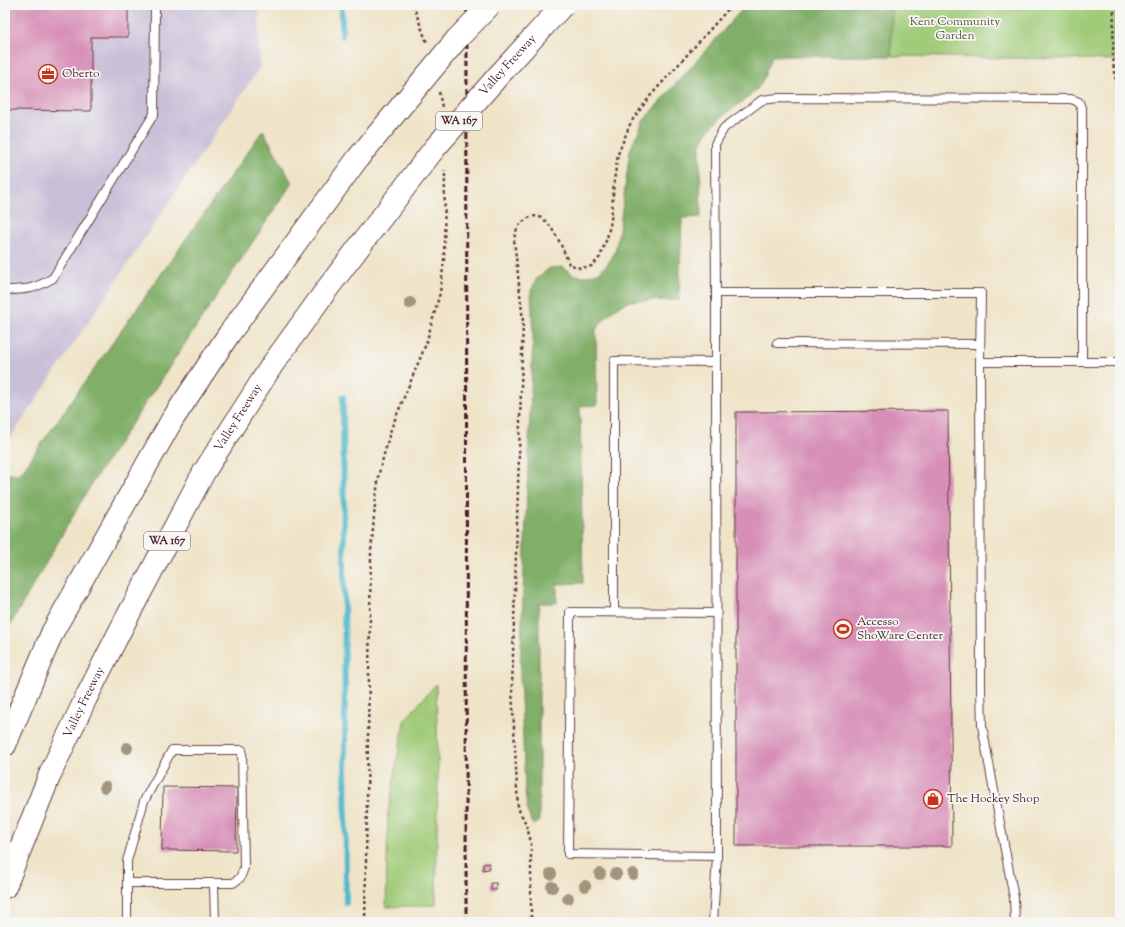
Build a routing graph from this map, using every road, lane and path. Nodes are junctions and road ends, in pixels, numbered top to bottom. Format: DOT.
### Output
graph roads {
  1 [pos="155,5"];
  2 [pos="413,5"];
  3 [pos="490,5"];
  4 [pos="563,5"];
  5 [pos="732,5"];
  6 [pos="1114,5"];
  7 [pos="427,46"];
  8 [pos="439,91"];
  9 [pos="1120,97"];
  10 [pos="443,111"];
  11 [pos="446,166"];
  12 [pos="5,290"];
  13 [pos="716,293"];
  14 [pos="777,343"];
  15 [pos="980,344"];
  16 [pos="716,362"];
  17 [pos="980,362"];
  18 [pos="1082,362"];
  19 [pos="1120,362"];
  20 [pos="614,612"];
  21 [pos="716,613"];
  22 [pos="5,745"];
  23 [pos="717,856"];
  24 [pos="127,883"];
  25 [pos="214,883"];
  26 [pos="5,887"];
  27 [pos="531,918"];
  28 [pos="127,922"];
  29 [pos="215,922"];
  30 [pos="365,922"];
  31 [pos="714,922"];
  32 [pos="1015,922"];
  1 -- 12 [label="lane"];
  2 -- 7 [label="path"];
  3 -- 22 [label="highway, bridge"];
  4 -- 26 [label="highway, Valley Freeway / WA 167, bridge"];
  5 -- 27 [label="path"];
  6 -- 9 [label="path"];
  8 -- 10 [label="path"];
  11 -- 30 [label="path"];
  13 -- 15 [label="lane"];
  13 -- 16 [label="lane"];
  13 -- 18 [label="lane"];
  14 -- 15 [label="lane"];
  15 -- 17 [label="lane"];
  16 -- 20 [label="lane"];
  16 -- 21 [label="lane"];
  17 -- 18 [label="lane"];
  17 -- 32 [label="lane"];
  18 -- 19 [label="lane"];
  20 -- 21 [label="lane"];
  20 -- 23 [label="lane"];
  21 -- 23 [label="lane"];
  23 -- 31 [label="lane"];
  24 -- 25 [label="lane"];
  24 -- 25 [label="lane"];
  24 -- 28 [label="lane"];
  25 -- 29 [label="lane"];
}
